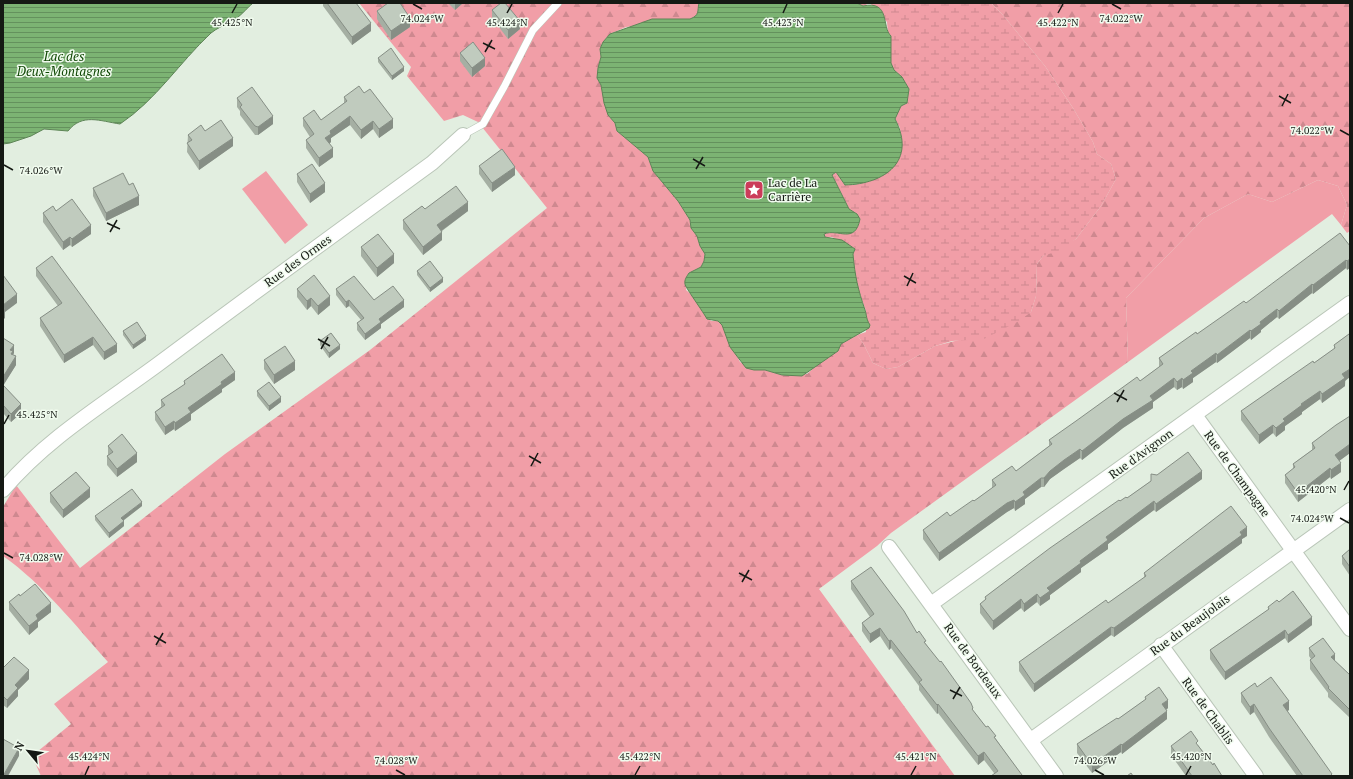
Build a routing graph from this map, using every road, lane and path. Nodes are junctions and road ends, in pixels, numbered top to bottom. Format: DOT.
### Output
graph roads {
  1 [pos="558,3"];
  2 [pos="463,135"];
  3 [pos="1350,303"];
  4 [pos="1195,415"];
  5 [pos="3,490"];
  6 [pos="1350,510"];
  7 [pos="888,547"];
  8 [pos="1293,551"];
  9 [pos="931,604"];
  10 [pos="1350,629"];
  11 [pos="1161,645"];
  12 [pos="1031,740"];
  13 [pos="1056,776"];
  14 [pos="1256,776"];
  1 -- 2 [label="lane, Rue des Ormes"];
  2 -- 5 [label="street, Rue des Ormes"];
  3 -- 4 [label="street, Rue d'Avignon"];
  4 -- 8 [label="street, Rue de Champagne"];
  4 -- 9 [label="street, Rue d'Avignon"];
  6 -- 8 [label="street, Rue du Beaujolais"];
  7 -- 9 [label="street, Rue de Bordeaux"];
  8 -- 10 [label="street, Rue de Champagne"];
  8 -- 11 [label="street, Rue du Beaujolais"];
  9 -- 12 [label="street, Rue de Bordeaux"];
  11 -- 12 [label="street, Rue du Beaujolais"];
  11 -- 14 [label="street, Rue de Chablis"];
  12 -- 13 [label="street, Rue de Bordeaux"];
}
